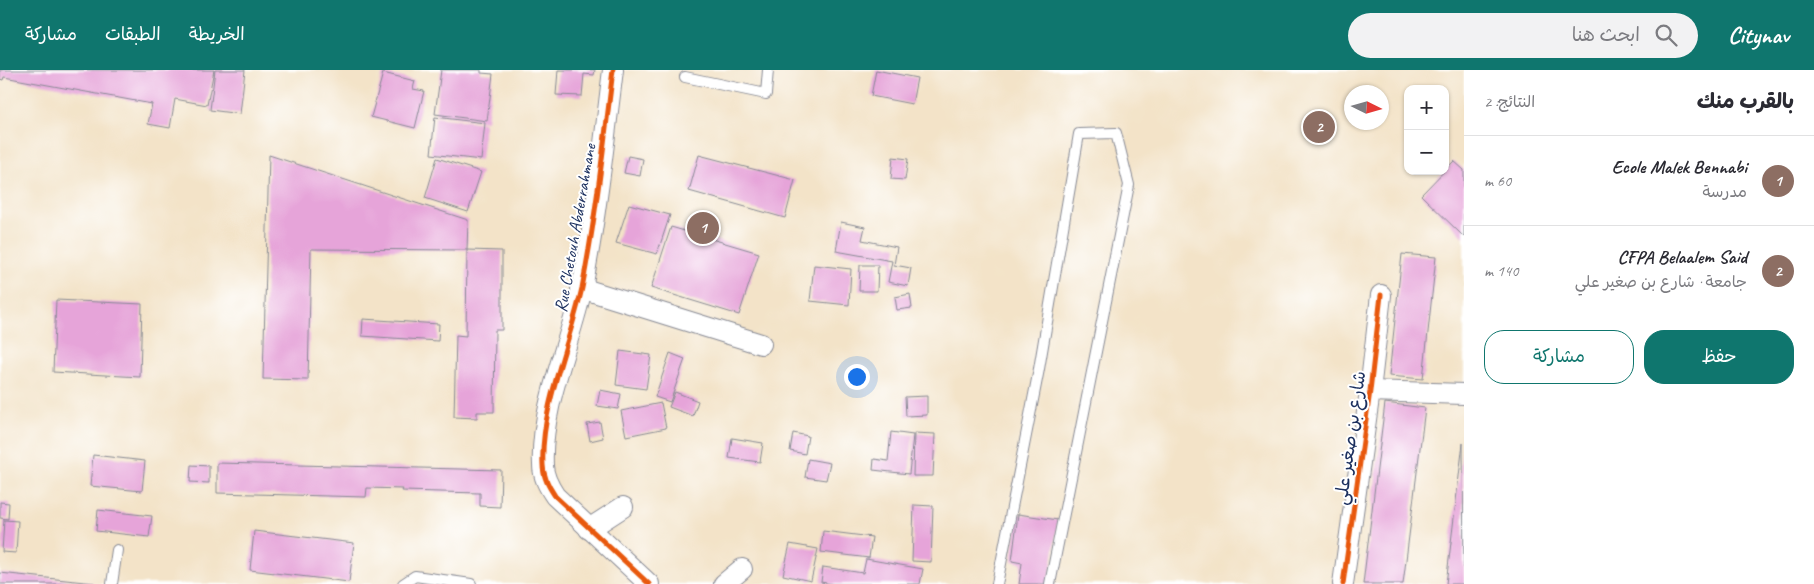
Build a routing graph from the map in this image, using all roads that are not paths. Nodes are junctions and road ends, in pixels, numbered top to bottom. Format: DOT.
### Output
graph roads {
  1 [pos="612,70"];
  2 [pos="768,70"];
  3 [pos="685,77"];
  4 [pos="582,288"];
  5 [pos="1381,295"];
  6 [pos="761,344"];
  7 [pos="1370,391"];
  8 [pos="1464,394"];
  9 [pos="623,507"];
  10 [pos="589,529"];
  11 [pos="117,550"];
  12 [pos="742,569"];
  13 [pos="112,584"];
  14 [pos="403,584"];
  15 [pos="471,584"];
  16 [pos="649,584"];
  17 [pos="724,584"];
  18 [pos="997,584"];
  19 [pos="1050,584"];
  20 [pos="1343,584"];
  1 -- 4 [label="street, Rue Chetouh Abderrahmane"];
  2 -- 3 [label="lane"];
  4 -- 6 [label="street"];
  4 -- 10 [label="street, Rue Chetouh Abderrahmane"];
  5 -- 7 [label="street, شارع بن صغير علي"];
  7 -- 8 [label="street"];
  7 -- 20 [label="street, شارع بن صغير علي"];
  9 -- 10 [label="street"];
  10 -- 16 [label="street, Rue Chetouh Abderrahmane"];
  11 -- 13 [label="lane"];
  12 -- 17 [label="street"];
  14 -- 15 [label="lane"];
  18 -- 19 [label="lane"];
}
